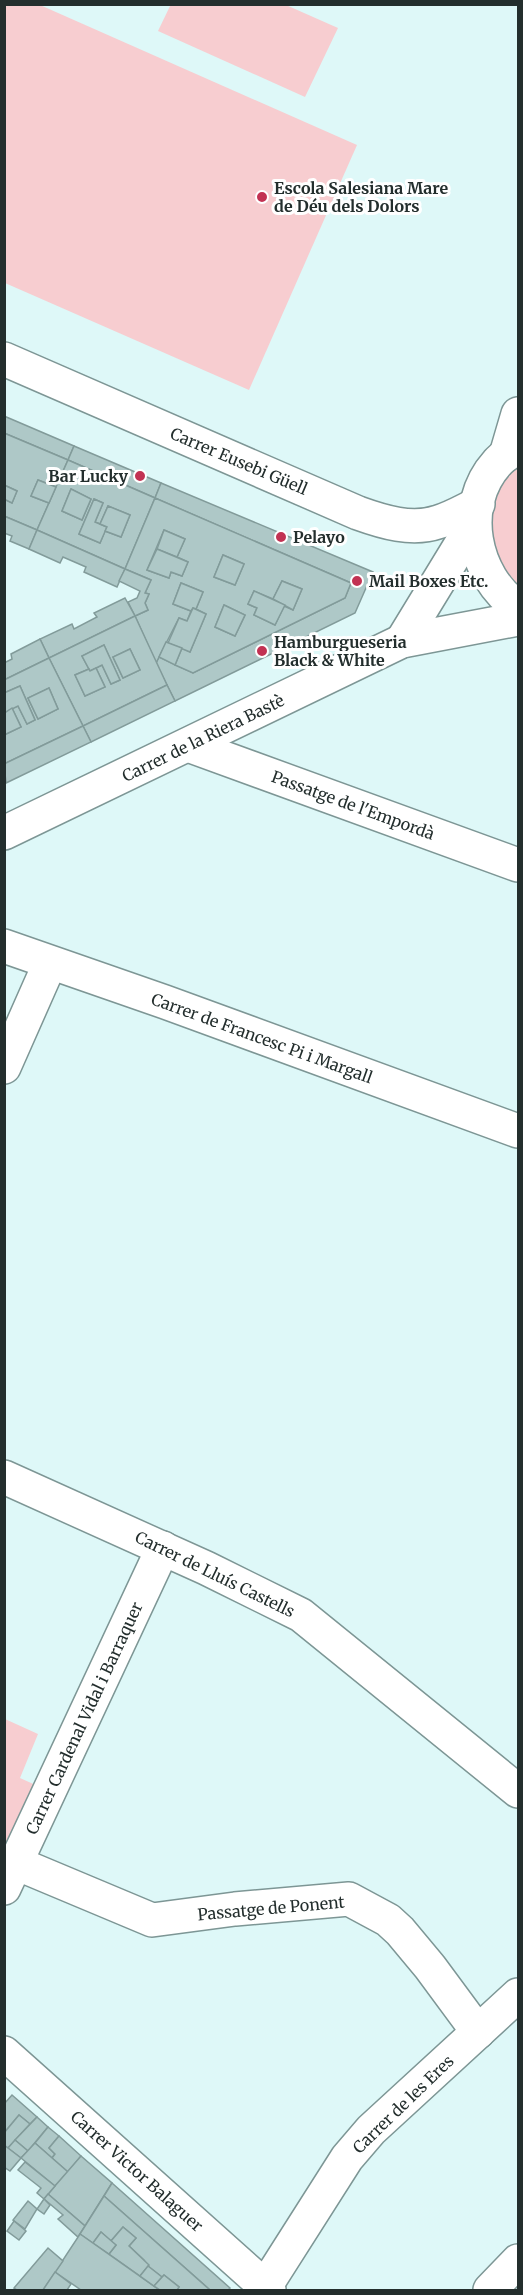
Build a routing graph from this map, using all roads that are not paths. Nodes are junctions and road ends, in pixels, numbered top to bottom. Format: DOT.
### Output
graph roads {
  1 [pos="4,359"];
  2 [pos="519,414"];
  3 [pos="512,450"];
  4 [pos="476,513"];
  5 [pos="519,607"];
  6 [pos="519,619"];
  7 [pos="402,642"];
  8 [pos="188,745"];
  9 [pos="4,833"];
  10 [pos="519,865"];
  11 [pos="4,946"];
  12 [pos="50,963"];
  13 [pos="4,1067"];
  14 [pos="519,1131"];
  15 [pos="4,1477"];
  16 [pos="163,1548"];
  17 [pos="519,1791"];
  18 [pos="10,1875"];
  19 [pos="519,1995"];
  20 [pos="478,2032"];
  21 [pos="4,2053"];
  22 [pos="519,2261"];
  23 [pos="266,2289"];
  24 [pos="490,2290"];
  1 -- 4 [label="street, Carrer Eusebi Güell"];
  2 -- 3 [label="street"];
  3 -- 4 [label="street"];
  4 -- 5 [label="street"];
  4 -- 7 [label="street"];
  6 -- 7 [label="street, Carrer de la Riera Bastè"];
  7 -- 8 [label="street, Carrer de la Riera Bastè"];
  8 -- 9 [label="street, Carrer de la Riera Bastè"];
  8 -- 10 [label="street, Passatge de l'Empordà"];
  11 -- 12 [label="street, Carrer de Francesc Pi i Margall"];
  12 -- 13 [label="street"];
  12 -- 14 [label="street, Carrer de Francesc Pi i Margall"];
  15 -- 16 [label="street, Carrer de Lluís Castells"];
  16 -- 17 [label="street, Carrer de Lluís Castells"];
  16 -- 18 [label="street, Carrer Cardenal Vidal i Barraquer"];
  18 -- 20 [label="street, Passatge de Ponent"];
  19 -- 20 [label="street, Carrer de les Eres"];
  20 -- 23 [label="street, Carrer de les Eres"];
  21 -- 23 [label="street, Carrer Victor Balaguer"];
  22 -- 24 [label="street"];
}
